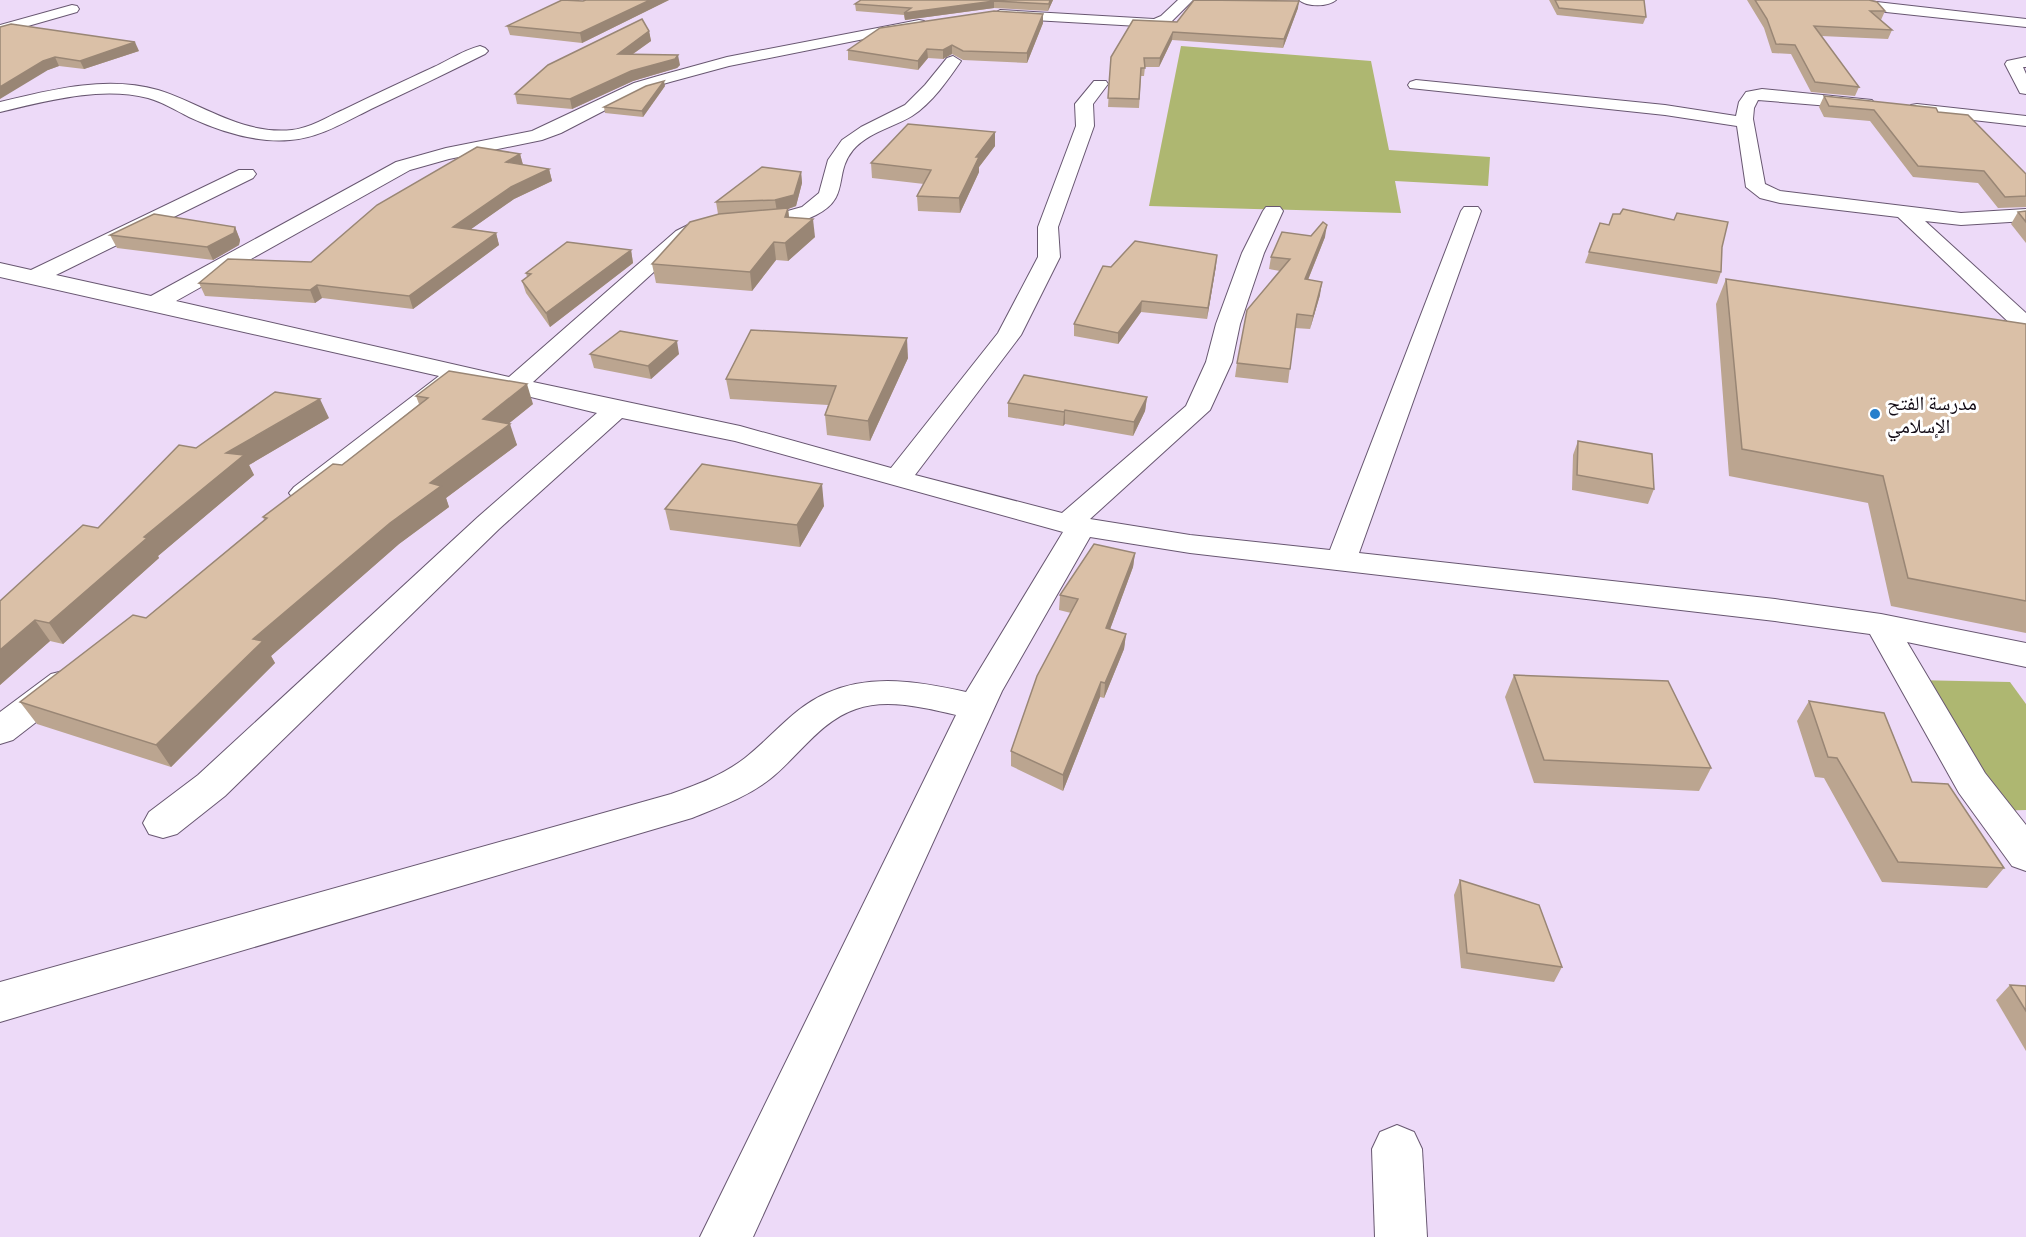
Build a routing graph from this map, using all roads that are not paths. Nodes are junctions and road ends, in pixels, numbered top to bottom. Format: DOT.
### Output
graph roads {
  1 [pos="1186,0"];
  2 [pos="1306,0"];
  3 [pos="1329,0"];
  4 [pos="1866,0"];
  5 [pos="72,9"];
  6 [pos="983,16"];
  7 [pos="938,21"];
  8 [pos="2026,24"];
  9 [pos="0,30"];
  10 [pos="480,51"];
  11 [pos="953,61"];
  12 [pos="2026,62"];
  13 [pos="1100,84"];
  14 [pos="1416,84"];
  15 [pos="2025,85"];
  16 [pos="0,107"];
  17 [pos="2026,121"];
  18 [pos="1743,122"];
  19 [pos="246,174"];
  20 [pos="1471,211"];
  21 [pos="1273,212"];
  22 [pos="1904,212"];
  23 [pos="2026,215"];
  24 [pos="0,270"];
  25 [pos="33,278"];
  26 [pos="154,304"];
  27 [pos="2026,326"];
  28 [pos="459,373"];
  29 [pos="514,386"];
  30 [pos="617,409"];
  31 [pos="897,479"];
  32 [pos="281,512"];
  33 [pos="1074,526"];
  34 [pos="1341,561"];
  35 [pos="1881,625"];
  36 [pos="2026,655"];
  37 [pos="86,666"];
  38 [pos="978,707"];
  39 [pos="0,731"];
  40 [pos="164,823"];
  41 [pos="2026,855"];
  42 [pos="0,1002"];
  43 [pos="1397,1149"];
  44 [pos="726,1237"];
  45 [pos="1401,1237"];
  1 -- 6 [label="street"];
  2 -- 3 [label="street"];
  4 -- 8 [label="street"];
  5 -- 9 [label="street"];
  7 -- 26 [label="street"];
  10 -- 16 [label="street"];
  11 -- 29 [label="street"];
  12 -- 15 [label="street"];
  13 -- 31 [label="street"];
  14 -- 18 [label="street"];
  17 -- 18 [label="street"];
  18 -- 22 [label="street"];
  19 -- 25 [label="street"];
  20 -- 34 [label="street"];
  21 -- 33 [label="street"];
  22 -- 23 [label="street"];
  22 -- 27 [label="street"];
  24 -- 25 [label="street"];
  25 -- 26 [label="street"];
  26 -- 28 [label="street"];
  28 -- 29 [label="street"];
  28 -- 32 [label="street"];
  29 -- 30 [label="street"];
  30 -- 31 [label="street"];
  30 -- 40 [label="street"];
  31 -- 33 [label="street"];
  33 -- 34 [label="street"];
  33 -- 38 [label="street"];
  34 -- 35 [label="street"];
  35 -- 36 [label="street"];
  35 -- 41 [label="street"];
  37 -- 39 [label="street"];
  38 -- 42 [label="street"];
  38 -- 44 [label="street"];
  43 -- 45 [label="street"];
}
